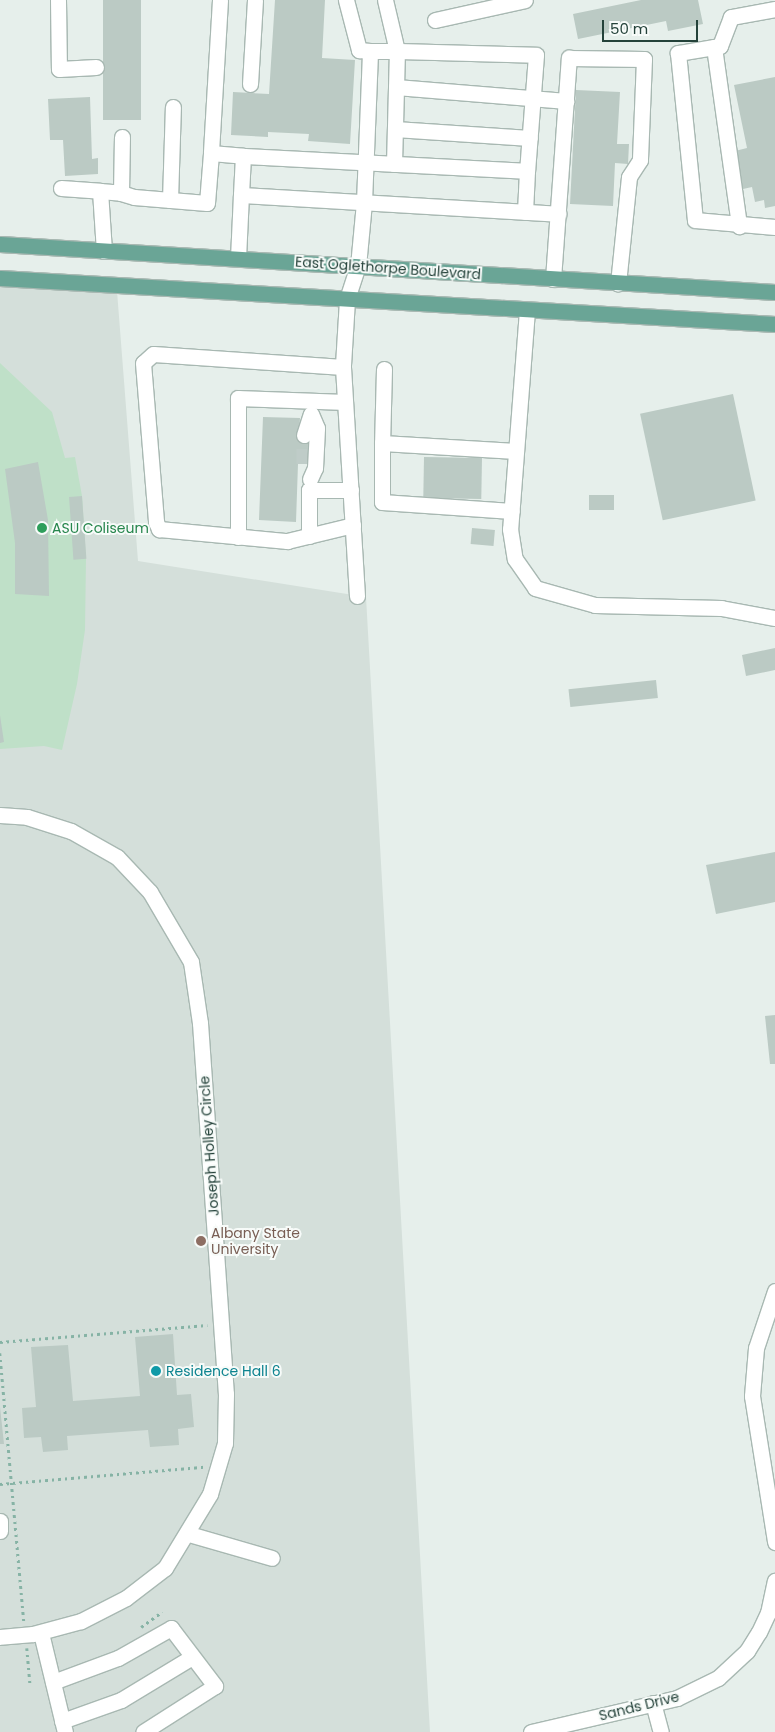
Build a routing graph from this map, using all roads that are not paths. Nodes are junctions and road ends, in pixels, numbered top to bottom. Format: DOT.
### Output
graph roads {
  1 [pos="58,0"];
  2 [pos="220,0"];
  3 [pos="255,0"];
  4 [pos="346,0"];
  5 [pos="384,0"];
  6 [pos="525,0"];
  7 [pos="775,9"];
  8 [pos="435,20"];
  9 [pos="714,47"];
  10 [pos="370,51"];
  11 [pos="397,51"];
  12 [pos="96,67"];
  13 [pos="250,84"];
  14 [pos="396,87"];
  15 [pos="533,96"];
  16 [pos="566,101"];
  17 [pos="173,107"];
  18 [pos="395,129"];
  19 [pos="122,137"];
  20 [pos="530,138"];
  21 [pos="211,153"];
  22 [pos="243,156"];
  23 [pos="366,162"];
  24 [pos="394,164"];
  25 [pos="527,171"];
  26 [pos="61,188"];
  27 [pos="100,191"];
  28 [pos="121,193"];
  29 [pos="241,194"];
  30 [pos="170,200"];
  31 [pos="364,202"];
  32 [pos="525,212"];
  33 [pos="558,214"];
  34 [pos="739,226"];
  35 [pos="775,227"];
  36 [pos="0,244"];
  37 [pos="104,251"];
  38 [pos="238,258"];
  39 [pos="358,266"];
  40 [pos="0,278"];
  41 [pos="553,279"];
  42 [pos="618,283"];
  43 [pos="775,292"];
  44 [pos="346,299"];
  45 [pos="528,310"];
  46 [pos="775,324"];
  47 [pos="343,367"];
  48 [pos="384,369"];
  49 [pos="345,402"];
  50 [pos="311,407"];
  51 [pos="307,435"];
  52 [pos="382,443"];
  53 [pos="516,451"];
  54 [pos="308,474"];
  55 [pos="350,490"];
  56 [pos="512,512"];
  57 [pos="353,525"];
  58 [pos="309,536"];
  59 [pos="238,537"];
  60 [pos="358,596"];
  61 [pos="775,618"];
  62 [pos="0,814"];
  63 [pos="775,1291"];
  64 [pos="0,1521"];
  65 [pos="0,1531"];
  66 [pos="189,1534"];
  67 [pos="775,1542"];
  68 [pos="272,1558"];
  69 [pos="775,1581"];
  70 [pos="41,1633"];
  71 [pos="0,1637"];
  72 [pos="192,1657"];
  73 [pos="53,1682"];
  74 [pos="653,1703"];
  75 [pos="63,1726"];
  76 [pos="143,1732"];
  77 [pos="532,1732"];
  78 [pos="661,1732"];
  1 -- 12 [label="street"];
  2 -- 21 [label="street"];
  3 -- 13 [label="street"];
  4 -- 10 [label="street"];
  5 -- 11 [label="street"];
  6 -- 8 [label="street"];
  7 -- 9 [label="street"];
  9 -- 34 [label="street"];
  9 -- 34 [label="street"];
  10 -- 11 [label="street"];
  10 -- 23 [label="street"];
  11 -- 14 [label="street"];
  11 -- 15 [label="street"];
  14 -- 15 [label="street"];
  14 -- 18 [label="street"];
  15 -- 16 [label="street"];
  15 -- 20 [label="street"];
  16 -- 33 [label="street"];
  16 -- 42 [label="street"];
  17 -- 30 [label="street"];
  18 -- 20 [label="street"];
  18 -- 24 [label="street"];
  19 -- 28 [label="street"];
  20 -- 25 [label="street"];
  21 -- 22 [label="street"];
  21 -- 30 [label="street"];
  22 -- 23 [label="street"];
  22 -- 29 [label="street"];
  23 -- 24 [label="street"];
  23 -- 31 [label="street"];
  24 -- 25 [label="street"];
  25 -- 32 [label="street"];
  26 -- 27 [label="street"];
  27 -- 28 [label="street"];
  27 -- 37 [label="street"];
  28 -- 30 [label="street"];
  29 -- 31 [label="street"];
  29 -- 38 [label="street"];
  31 -- 32 [label="street"];
  31 -- 39 [label="street"];
  32 -- 33 [label="street"];
  33 -- 41 [label="street"];
  34 -- 35 [label="street"];
  36 -- 37 [label="main road, East Oglethorpe Boulevard"];
  37 -- 38 [label="main road, East Oglethorpe Boulevard"];
  38 -- 39 [label="main road, East Oglethorpe Boulevard"];
  39 -- 41 [label="main road, East Oglethorpe Boulevard"];
  39 -- 44 [label="street"];
  40 -- 44 [label="main road"];
  41 -- 42 [label="main road, East Oglethorpe Boulevard"];
  42 -- 43 [label="main road, East Oglethorpe Boulevard"];
  44 -- 45 [label="main road"];
  44 -- 47 [label="street"];
  45 -- 46 [label="main road"];
  45 -- 53 [label="street"];
  47 -- 49 [label="street"];
  47 -- 59 [label="street"];
  48 -- 52 [label="street"];
  49 -- 50 [label="street"];
  49 -- 55 [label="street"];
  50 -- 51 [label="street"];
  50 -- 54 [label="street"];
  50 -- 59 [label="street"];
  52 -- 53 [label="street"];
  52 -- 56 [label="street"];
  53 -- 56 [label="street"];
  54 -- 55 [label="street"];
  54 -- 58 [label="street"];
  55 -- 57 [label="street"];
  56 -- 61 [label="street"];
  57 -- 58 [label="street"];
  57 -- 60 [label="street"];
  58 -- 59 [label="street"];
  62 -- 66 [label="street, Joseph Holley Circle"];
  63 -- 67 [label="street"];
  64 -- 65 [label="street"];
  66 -- 68 [label="street"];
  66 -- 70 [label="street, Joseph Holley Circle"];
  69 -- 74 [label="street, Sands Drive"];
  70 -- 71 [label="street, Joseph Holley Circle"];
  70 -- 73 [label="street"];
  72 -- 73 [label="street"];
  72 -- 75 [label="street"];
  72 -- 76 [label="street"];
  73 -- 75 [label="street"];
  74 -- 77 [label="street, Sands Drive"];
  74 -- 78 [label="street"];
}
